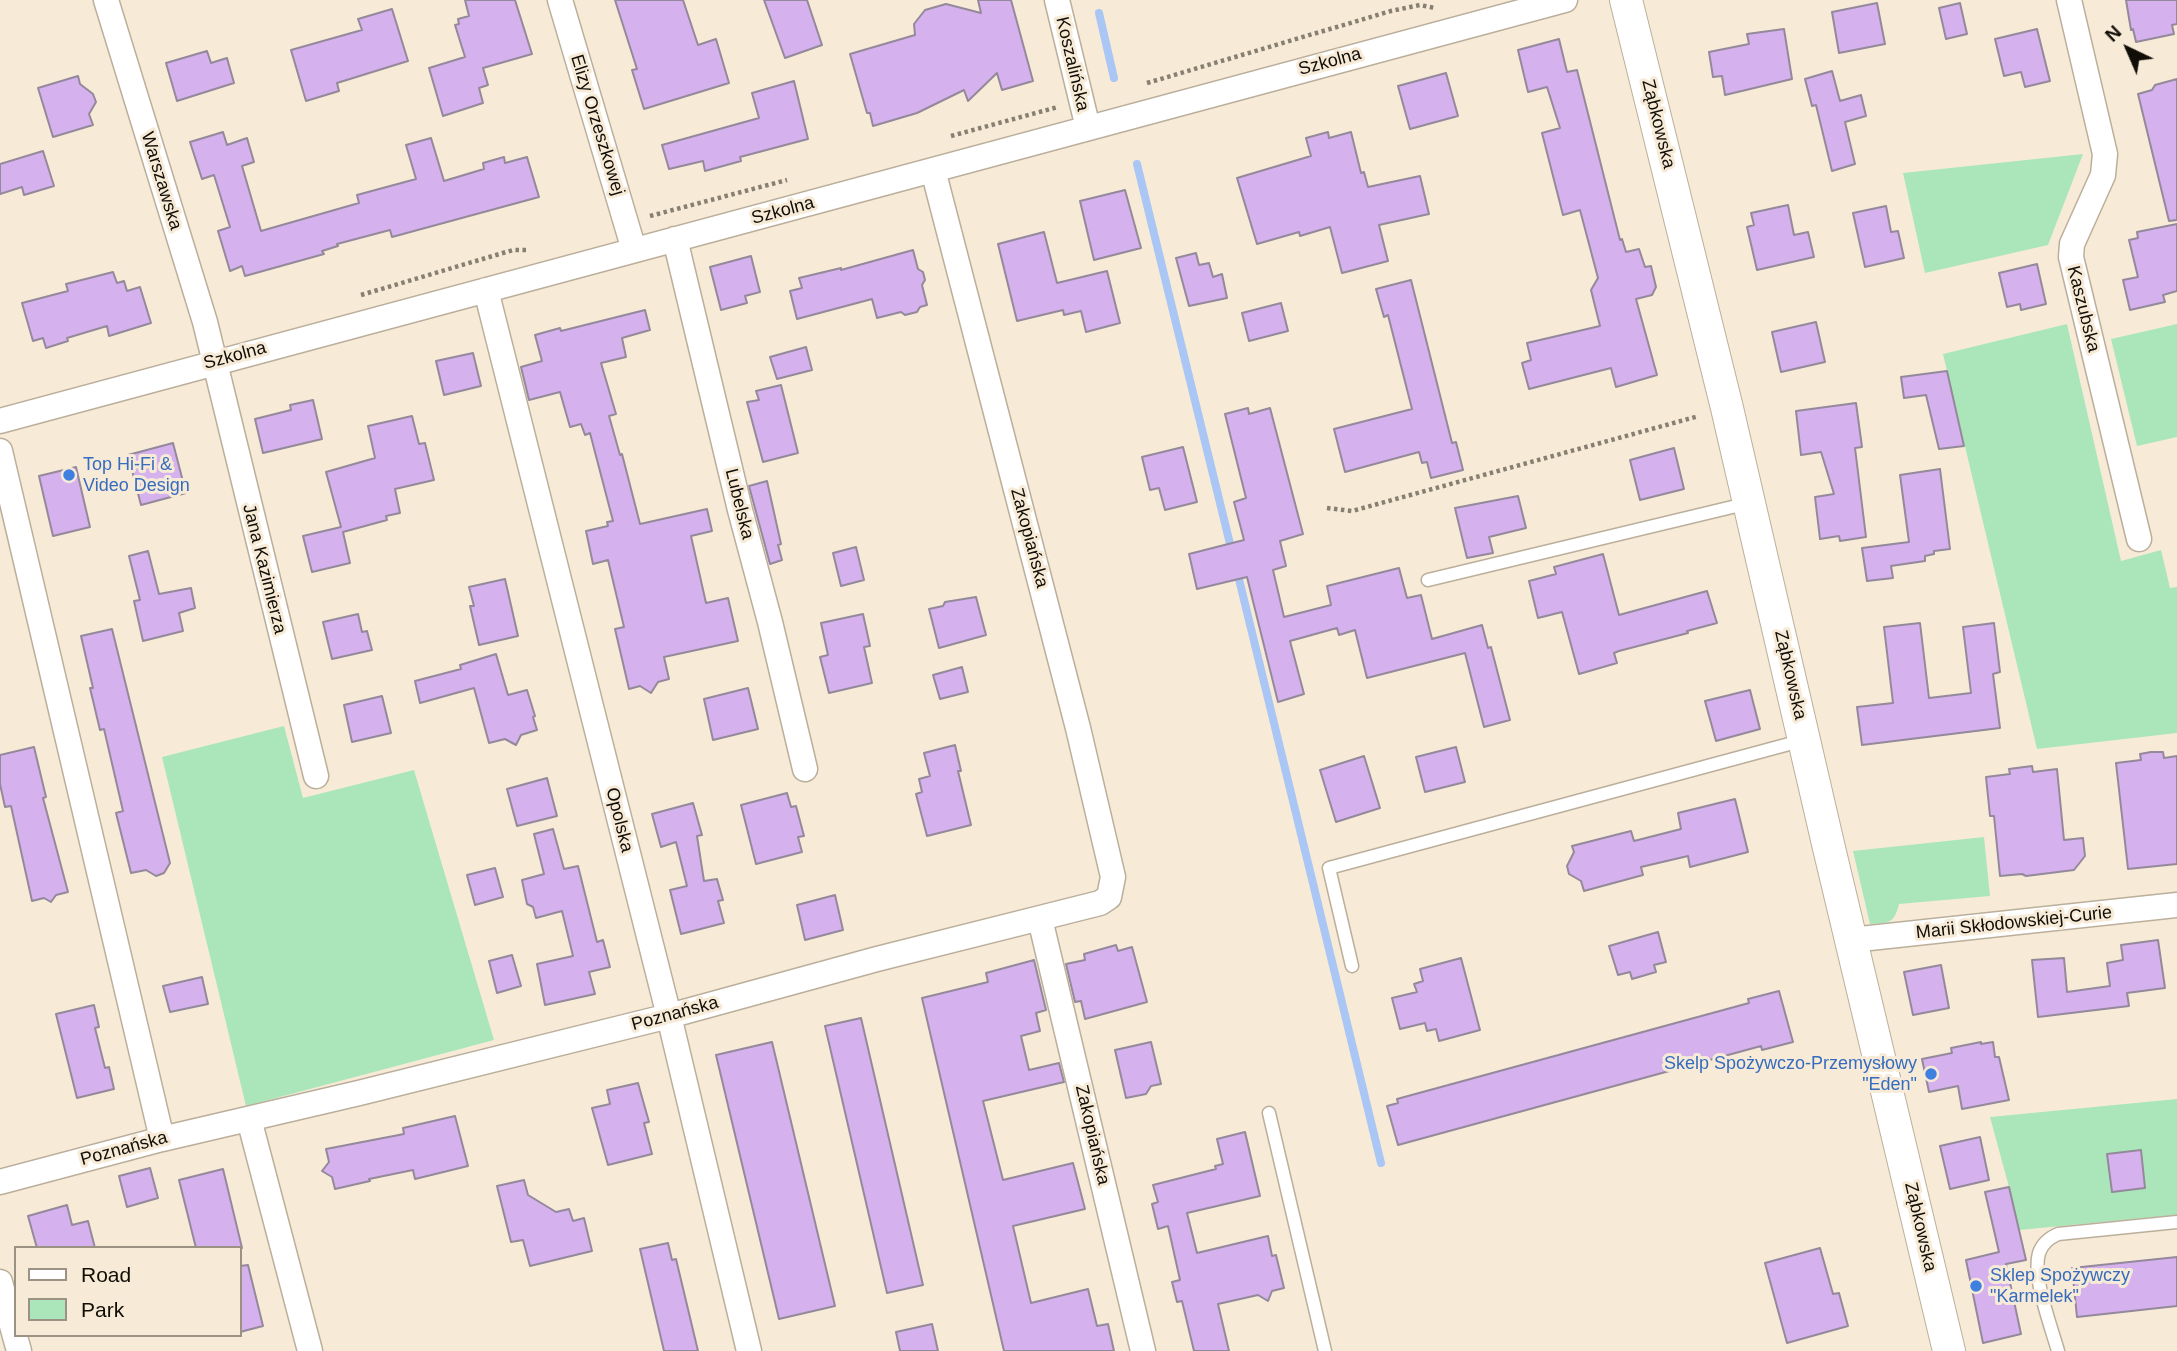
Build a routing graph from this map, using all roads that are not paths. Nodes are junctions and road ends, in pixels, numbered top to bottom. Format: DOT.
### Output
graph roads {
  1 [pos="106,0"];
  2 [pos="560,0"];
  3 [pos="1057,0"];
  4 [pos="1565,0"];
  5 [pos="1626,0"];
  6 [pos="2069,0"];
  7 [pos="1088,128"];
  8 [pos="933,170"];
  9 [pos="675,239"];
  10 [pos="634,250"];
  11 [pos="486,290"];
  12 [pos="213,362"];
  13 [pos="0,421"];
  14 [pos="0,451"];
  15 [pos="1750,503"];
  16 [pos="2139,539"];
  17 [pos="1428,580"];
  18 [pos="1805,740"];
  19 [pos="805,769"];
  20 [pos="316,776"];
  21 [pos="1100,903"];
  22 [pos="2177,905"];
  23 [pos="1040,919"];
  24 [pos="1851,940"];
  25 [pos="1352,966"];
  26 [pos="669,1016"];
  27 [pos="1269,1113"];
  28 [pos="249,1119"];
  29 [pos="162,1139"];
  30 [pos="0,1182"];
  31 [pos="2177,1223"];
  32 [pos="0,1282"];
  33 [pos="14,1333"];
  34 [pos="310,1351"];
  35 [pos="749,1351"];
  36 [pos="1143,1351"];
  37 [pos="1325,1351"];
  38 [pos="1950,1351"];
  39 [pos="2058,1351"];
  1 -- 12 [label="street, Warszawska"];
  2 -- 10 [label="street, Elizy Orzeszkowej"];
  3 -- 7 [label="street, Koszalińska"];
  4 -- 7 [label="street, Szkolna"];
  5 -- 15 [label="street, Ząbkowska"];
  6 -- 16 [label="street, Kaszubska"];
  7 -- 8 [label="street, Szkolna"];
  8 -- 9 [label="street, Szkolna"];
  8 -- 21 [label="street, Zakopiańska"];
  9 -- 10 [label="street, Szkolna"];
  9 -- 19 [label="street, Lubelska"];
  10 -- 11 [label="street, Szkolna"];
  11 -- 12 [label="street, Szkolna"];
  11 -- 26 [label="street, Opolska"];
  12 -- 13 [label="street, Szkolna"];
  12 -- 20 [label="street, Jana Kazimierza"];
  14 -- 29 [label="street"];
  15 -- 17 [label="lane"];
  15 -- 18 [label="street, Ząbkowska"];
  18 -- 24 [label="street, Ząbkowska"];
  18 -- 25 [label="lane"];
  21 -- 23 [label="street, Poznańska"];
  22 -- 24 [label="street, Marii Skłodowskiej-Curie"];
  23 -- 26 [label="street, Poznańska"];
  23 -- 36 [label="street, Zakopiańska"];
  24 -- 38 [label="street, Ząbkowska"];
  26 -- 28 [label="street, Poznańska"];
  26 -- 35 [label="street, Opolska"];
  27 -- 37 [label="lane"];
  28 -- 29 [label="street, Poznańska"];
  28 -- 34 [label="street"];
  29 -- 30 [label="street, Poznańska"];
  31 -- 39 [label="lane"];
  32 -- 33 [label="street"];
}
